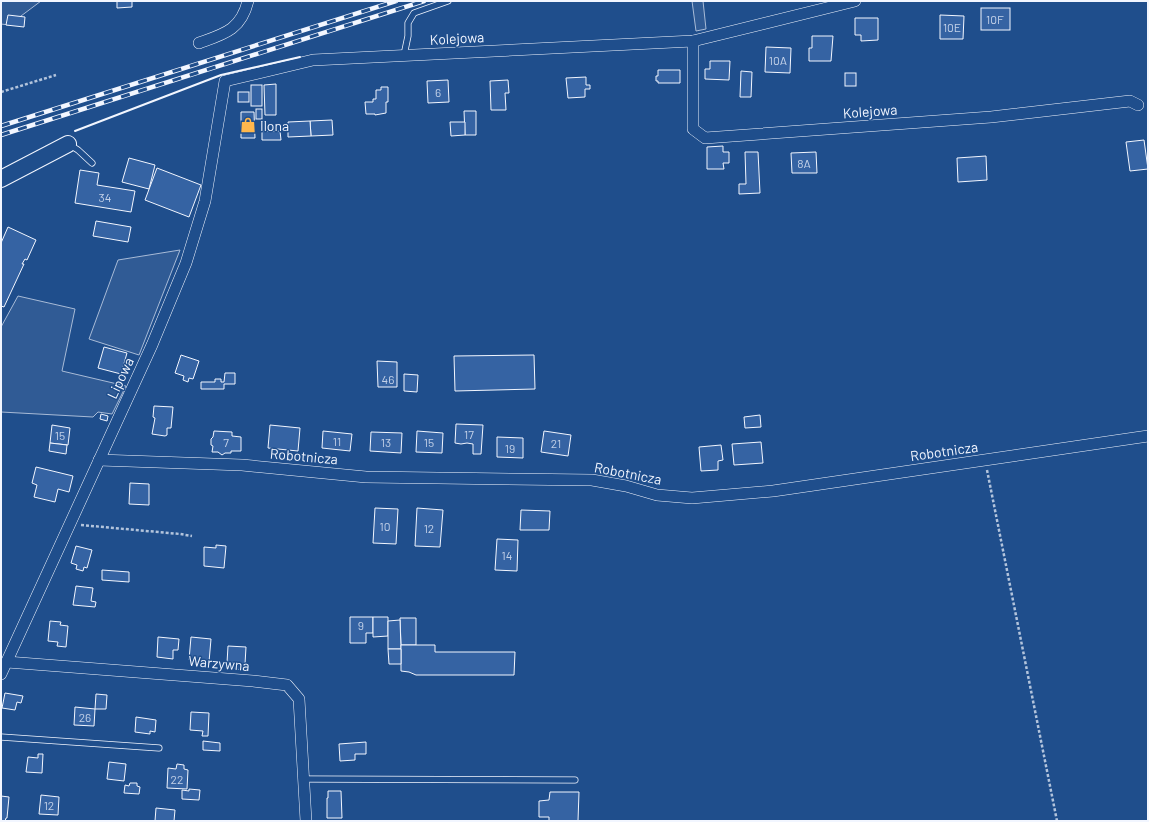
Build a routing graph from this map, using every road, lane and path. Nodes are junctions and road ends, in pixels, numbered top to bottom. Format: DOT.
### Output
graph roads {
  1 [pos="248,1"];
  2 [pos="448,1"];
  3 [pos="855,1"];
  4 [pos="693,41"];
  5 [pos="199,43"];
  6 [pos="404,55"];
  7 [pos="56,75"];
  8 [pos="225,81"];
  9 [pos="1,92"];
  10 [pos="1138,105"];
  11 [pos="68,144"];
  12 [pos="92,164"];
  13 [pos="1,179"];
  14 [pos="1148,436"];
  15 [pos="99,460"];
  16 [pos="985,460"];
  17 [pos="70,524"];
  18 [pos="192,536"];
  19 [pos="7,662"];
  20 [pos="1,674"];
  21 [pos="1,737"];
  22 [pos="159,748"];
  23 [pos="303,779"];
  24 [pos="575,780"];
  25 [pos="306,821"];
  26 [pos="1057,821"];
  1 -- 5 [label="street"];
  2 -- 6 [label="lane"];
  3 -- 4 [label="street, Kolejowa"];
  4 -- 6 [label="street, Kolejowa"];
  4 -- 10 [label="street, Kolejowa"];
  6 -- 8 [label="street, Kolejowa"];
  7 -- 9 [label="path"];
  8 -- 15 [label="street, Lipowa"];
  11 -- 12 [label="lane"];
  11 -- 13 [label="street"];
  14 -- 16 [label="street, Robotnicza"];
  15 -- 16 [label="street, Robotnicza"];
  15 -- 17 [label="street, Lipowa"];
  16 -- 26 [label="path"];
  17 -- 18 [label="path"];
  17 -- 19 [label="street, Lipowa"];
  19 -- 20 [label="street, Lipowa"];
  19 -- 23 [label="street, Warzywna"];
  21 -- 22 [label="lane"];
  23 -- 24 [label="lane"];
  23 -- 25 [label="street, Warzywna"];
}
